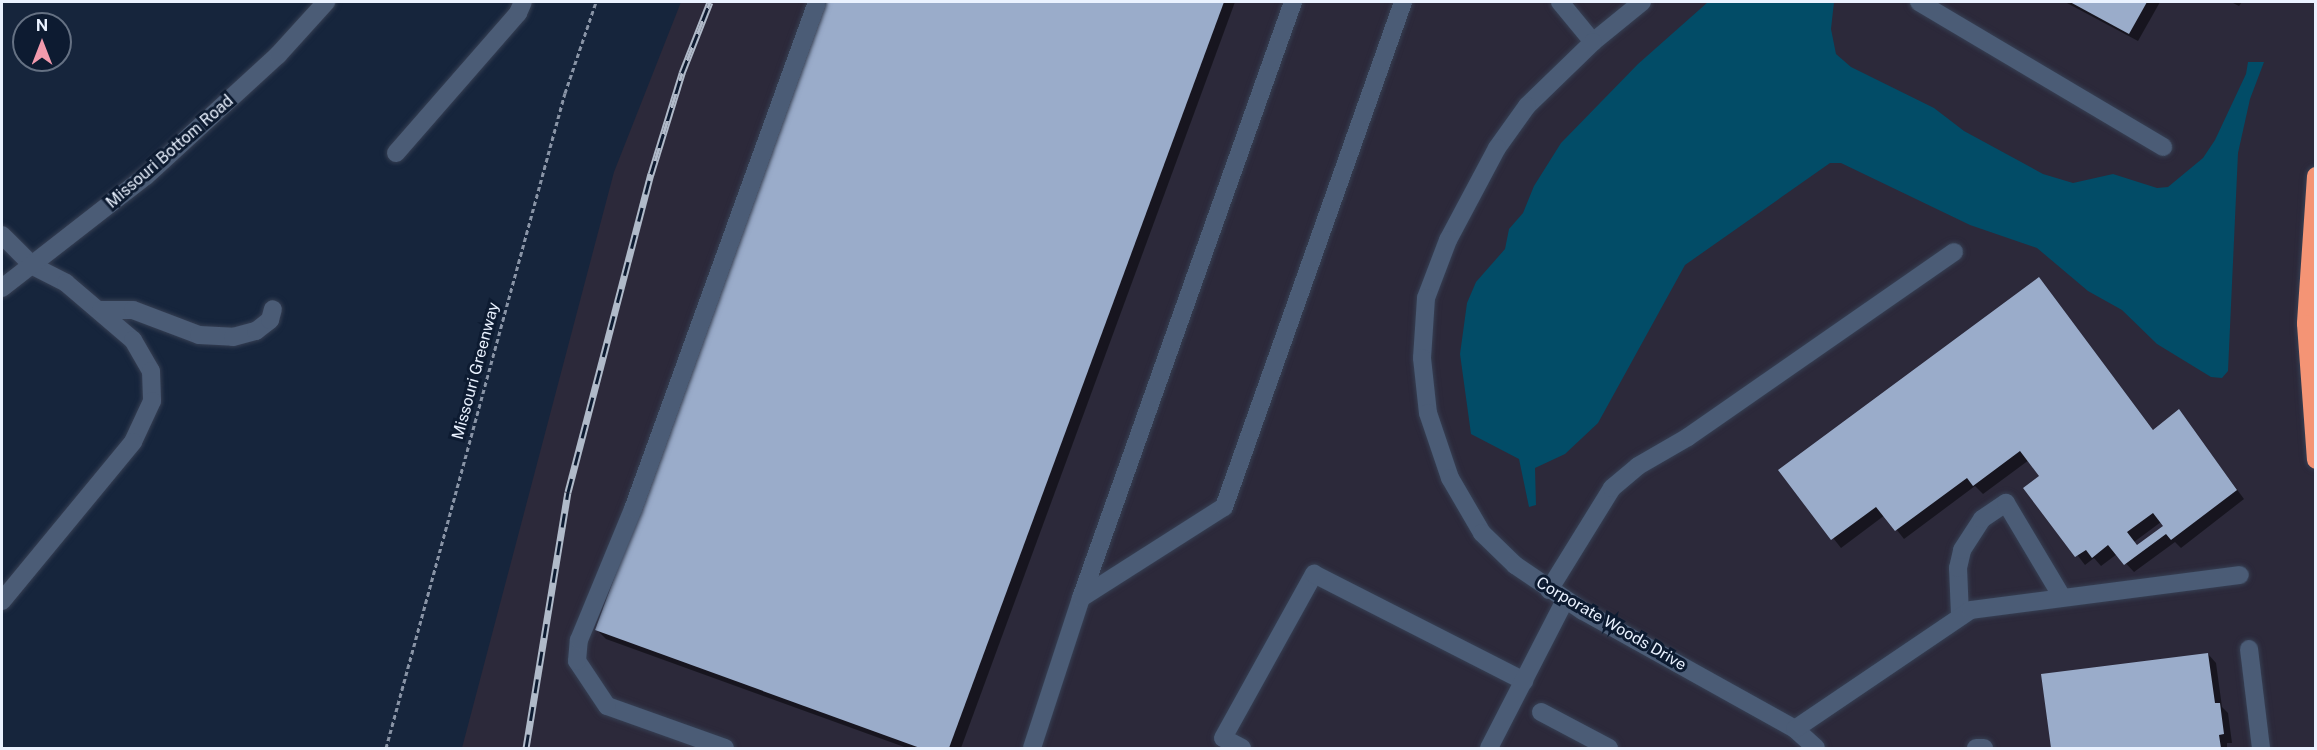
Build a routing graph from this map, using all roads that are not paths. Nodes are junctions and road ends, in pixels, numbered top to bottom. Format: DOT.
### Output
graph roads {
  1 [pos="326,2"];
  2 [pos="523,2"];
  3 [pos="817,2"];
  4 [pos="1293,2"];
  5 [pos="1403,2"];
  6 [pos="1560,2"];
  7 [pos="1642,2"];
  8 [pos="1919,2"];
  9 [pos="1593,42"];
  10 [pos="2163,147"];
  11 [pos="396,153"];
  12 [pos="2316,176"];
  13 [pos="2,235"];
  14 [pos="1954,252"];
  15 [pos="33,266"];
  16 [pos="2,288"];
  17 [pos="273,309"];
  18 [pos="101,310"];
  19 [pos="2316,460"];
  20 [pos="2240,575"];
  21 [pos="1549,590"];
  22 [pos="2062,597"];
  23 [pos="1081,598"];
  24 [pos="1565,600"];
  25 [pos="2,601"];
  26 [pos="1960,615"];
  27 [pos="2249,649"];
  28 [pos="1524,681"];
  29 [pos="1541,712"];
  30 [pos="1795,729"];
  31 [pos="725,748"];
  32 [pos="1032,748"];
  33 [pos="1242,748"];
  34 [pos="1489,748"];
  35 [pos="1609,748"];
  36 [pos="1816,748"];
  37 [pos="1976,748"];
  38 [pos="1984,748"];
  39 [pos="2261,748"];
  1 -- 15 [label="street, Missouri Bottom Road"];
  2 -- 11 [label="street"];
  3 -- 31 [label="street"];
  4 -- 23 [label="street"];
  5 -- 23 [label="street"];
  6 -- 9 [label="street"];
  7 -- 9 [label="street, Corporate Woods Drive"];
  8 -- 10 [label="street"];
  9 -- 21 [label="street, Corporate Woods Drive"];
  12 -- 19 [label="highway"];
  13 -- 15 [label="street"];
  14 -- 21 [label="street"];
  15 -- 16 [label="street, Missouri Bottom Road"];
  15 -- 18 [label="street"];
  17 -- 18 [label="street"];
  18 -- 25 [label="street"];
  20 -- 22 [label="street"];
  21 -- 24 [label="street, Corporate Woods Drive"];
  22 -- 26 [label="street"];
  22 -- 26 [label="street"];
  23 -- 32 [label="street"];
  24 -- 28 [label="street"];
  24 -- 30 [label="street, Corporate Woods Drive"];
  26 -- 30 [label="street"];
  27 -- 39 [label="street"];
  28 -- 33 [label="street"];
  28 -- 34 [label="street"];
  29 -- 35 [label="street"];
  30 -- 36 [label="street, Corporate Woods Drive"];
  37 -- 38 [label="street"];
}
